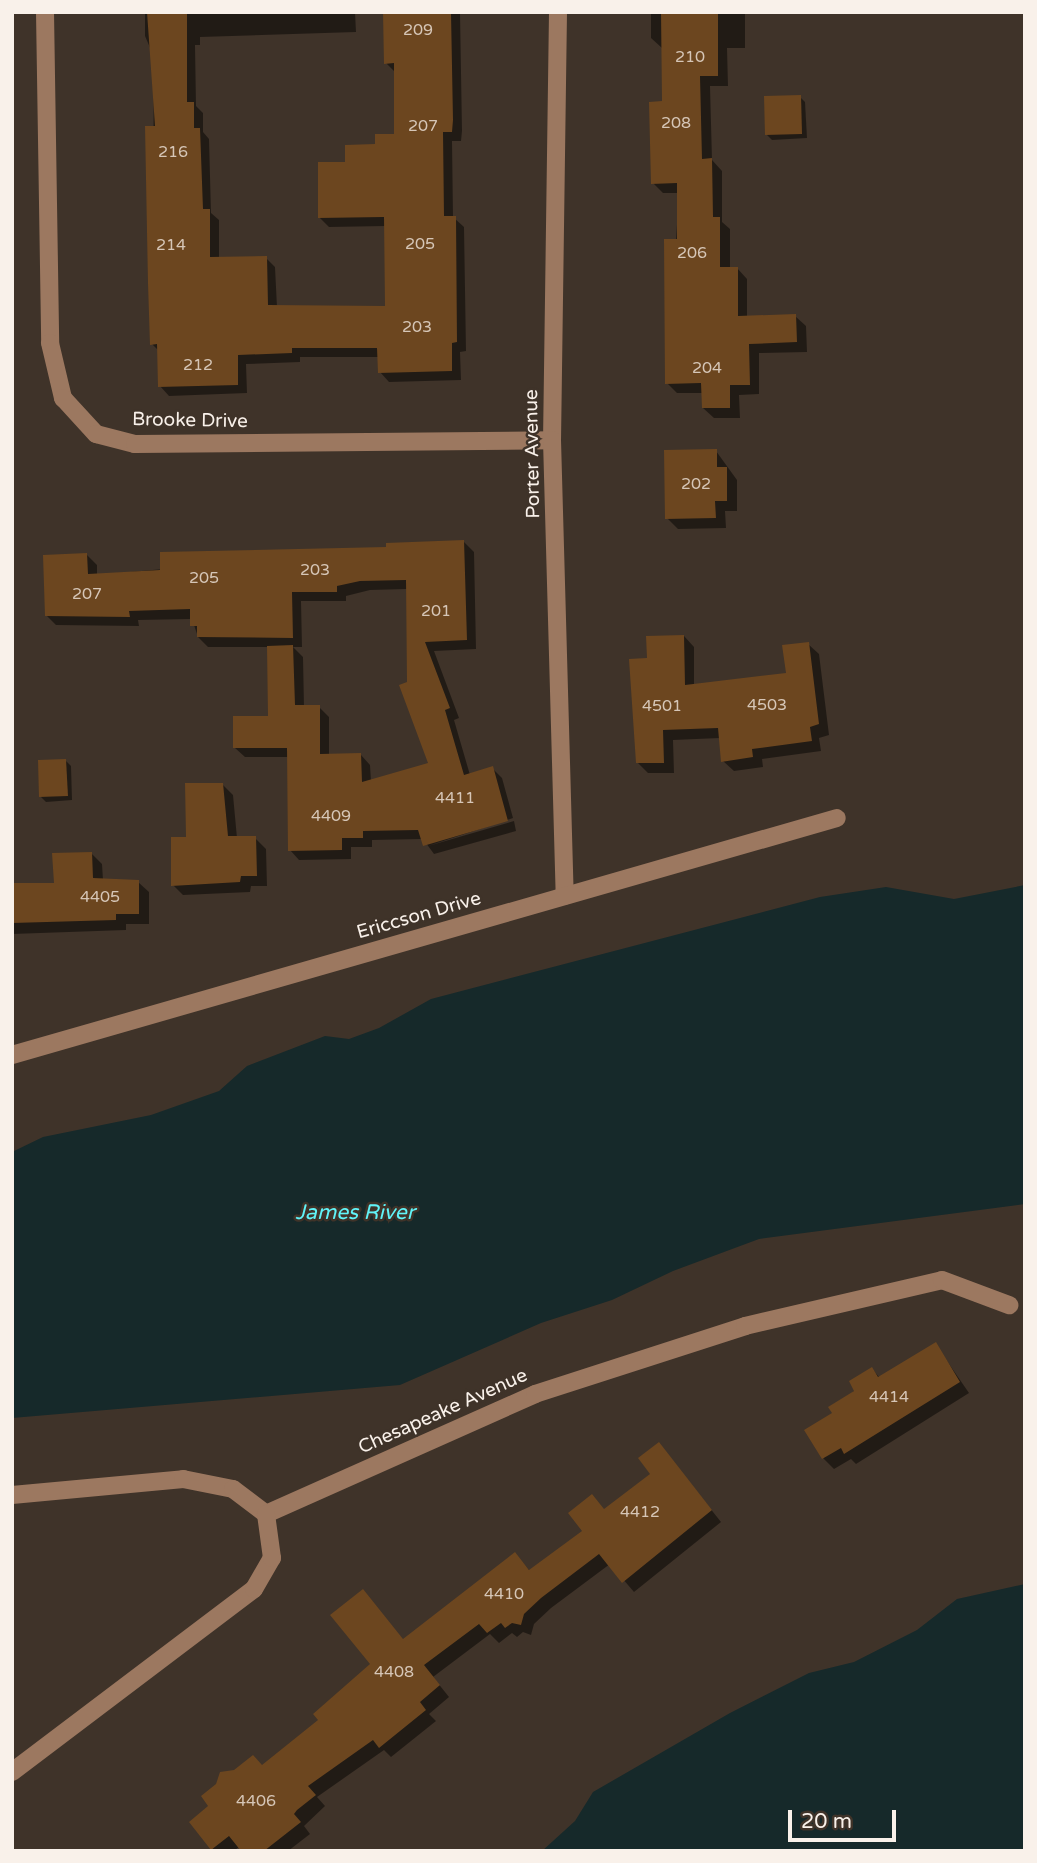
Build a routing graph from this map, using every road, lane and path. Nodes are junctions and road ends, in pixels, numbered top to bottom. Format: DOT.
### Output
graph roads {
  1 [pos="45,12"];
  2 [pos="558,12"];
  3 [pos="552,440"];
  4 [pos="837,818"];
  5 [pos="565,896"];
  6 [pos="12,1055"];
  7 [pos="1009,1305"];
  8 [pos="12,1495"];
  9 [pos="266,1514"];
  10 [pos="12,1772"];
  1 -- 3 [label="street, Brooke Drive"];
  2 -- 3 [label="street, Porter Avenue"];
  3 -- 5 [label="street, Porter Avenue"];
  4 -- 5 [label="street, Ericcson Drive"];
  5 -- 6 [label="street, Ericcson Drive"];
  7 -- 9 [label="street, Chesapeake Avenue"];
  8 -- 9 [label="street"];
  9 -- 10 [label="street"];
}
